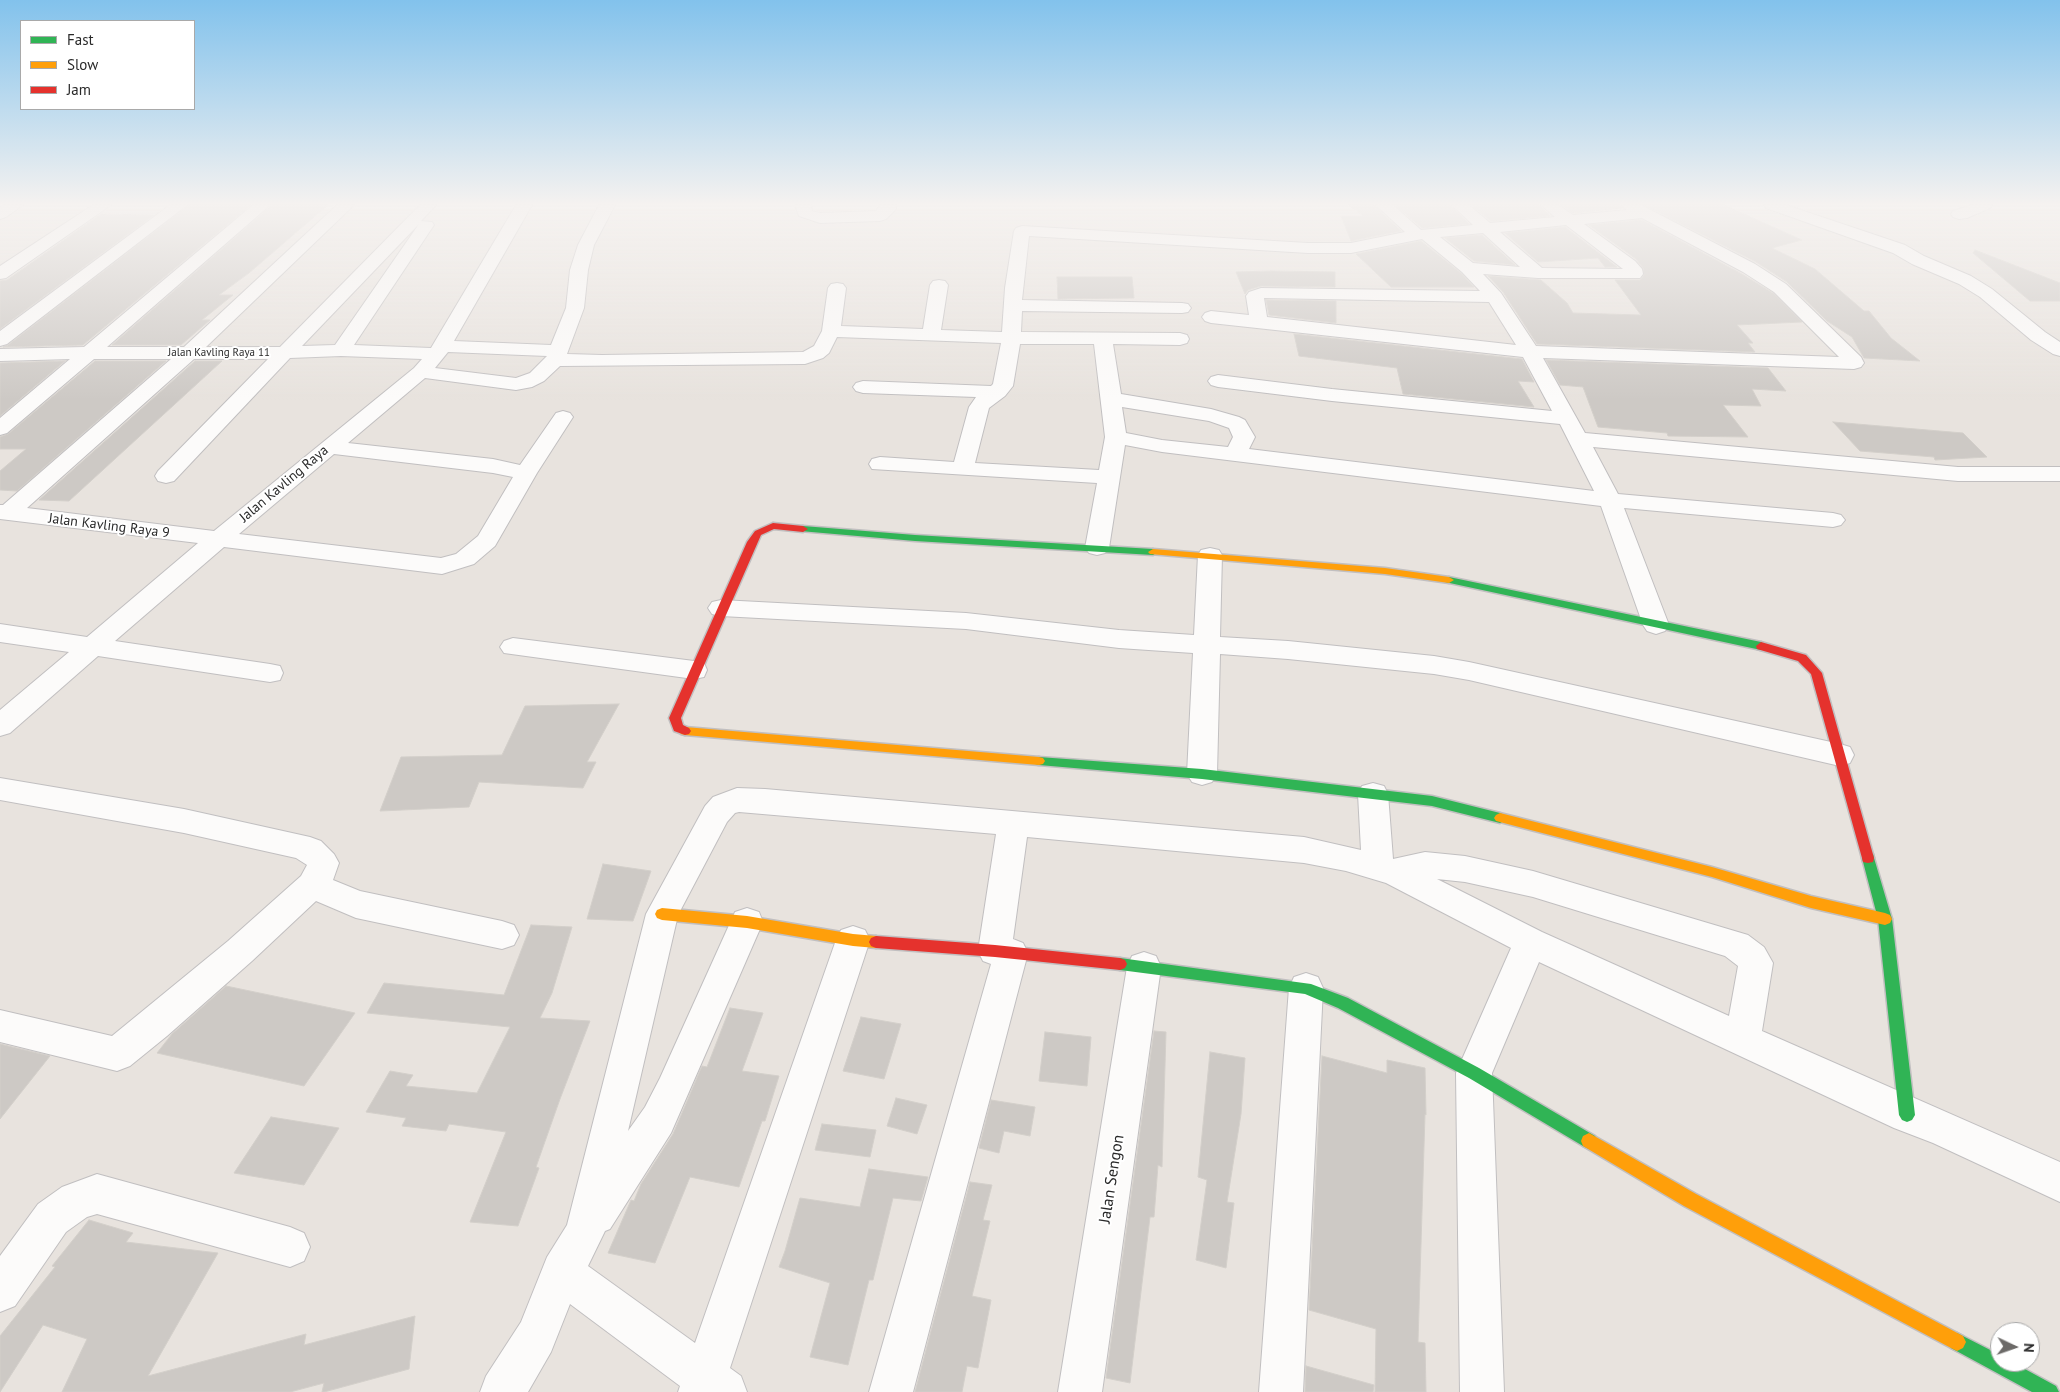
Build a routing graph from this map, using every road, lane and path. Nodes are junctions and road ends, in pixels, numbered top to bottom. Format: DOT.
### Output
graph roads {
  1 [pos="93,270"];
  2 [pos="185,270"];
  3 [pos="277,270"];
  4 [pos="369,270"];
  5 [pos="391,270"];
  6 [pos="486,270"];
  7 [pos="579,270"];
  8 [pos="1017,270"];
  9 [pos="1470,270"];
  10 [pos="1495,270"];
  11 [pos="1535,270"];
  12 [pos="1633,270"];
  13 [pos="1752,270"];
  14 [pos="1941,270"];
  15 [pos="1538,273"];
  16 [pos="939,284"];
  17 [pos="837,288"];
  18 [pos="1494,297"];
  19 [pos="1013,305"];
  20 [pos="1182,308"];
  21 [pos="1211,317"];
  22 [pos="1259,322"];
  23 [pos="831,331"];
  24 [pos="930,335"];
  25 [pos="1011,338"];
  26 [pos="1103,338"];
  27 [pos="0,340"];
  28 [pos="1180,340"];
  29 [pos="341,350"];
  30 [pos="439,350"];
  31 [pos="2060,350"];
  32 [pos="87,352"];
  33 [pos="1530,352"];
  34 [pos="188,353"];
  35 [pos="285,353"];
  36 [pos="0,355"];
  37 [pos="557,356"];
  38 [pos="421,372"];
  39 [pos="1218,381"];
  40 [pos="864,387"];
  41 [pos="998,392"];
  42 [pos="1111,399"];
  43 [pos="563,417"];
  44 [pos="1567,419"];
  45 [pos="0,429"];
  46 [pos="1116,437"];
  47 [pos="1578,439"];
  48 [pos="328,448"];
  49 [pos="1235,455"];
  50 [pos="880,464"];
  51 [pos="962,468"];
  52 [pos="526,472"];
  53 [pos="2060,474"];
  54 [pos="166,476"];
  55 [pos="1110,477"];
  56 [pos="1610,500"];
  57 [pos="4,512"];
  58 [pos="1833,520"];
  59 [pos="218,540"];
  60 [pos="1097,548"];
  61 [pos="1210,555"];
  62 [pos="721,608"];
  63 [pos="1656,625"];
  64 [pos="0,633"];
  65 [pos="1206,646"];
  66 [pos="513,647"];
  67 [pos="93,648"];
  68 [pos="694,670"];
  69 [pos="270,672"];
  70 [pos="0,726"];
  71 [pos="1840,755"];
  72 [pos="1202,774"];
  73 [pos="0,789"];
  74 [pos="1373,794"];
  75 [pos="1013,825"];
  76 [pos="1387,870"];
  77 [pos="312,885"];
  78 [pos="662,914"];
  79 [pos="1885,919"];
  80 [pos="747,922"];
  81 [pos="502,935"];
  82 [pos="853,940"];
  83 [pos="1530,942"];
  84 [pos="1003,952"];
  85 [pos="1144,967"];
  86 [pos="1306,988"];
  87 [pos="0,1026"];
  88 [pos="1743,1040"];
  89 [pos="1474,1073"];
  90 [pos="1908,1115"];
  91 [pos="2060,1182"];
  92 [pos="585,1232"];
  93 [pos="290,1247"];
  94 [pos="562,1272"];
  95 [pos="0,1291"];
  96 [pos="710,1387"];
  97 [pos="502,1392"];
  98 [pos="891,1392"];
  99 [pos="1080,1392"];
  100 [pos="1281,1392"];
  101 [pos="1482,1392"];
  102 [pos="2050,1392"];
  1 -- 27 [label="street"];
  2 -- 32 [label="street"];
  3 -- 34 [label="street"];
  4 -- 35 [label="street"];
  5 -- 29 [label="street"];
  6 -- 30 [label="street, Jalan Kavling Raya"];
  7 -- 37 [label="street"];
  8 -- 19 [label="street"];
  9 -- 18 [label="street"];
  10 -- 15 [label="street"];
  11 -- 15 [label="street"];
  12 -- 15 [label="street"];
  13 -- 33 [label="street"];
  14 -- 31 [label="street"];
  16 -- 24 [label="street"];
  17 -- 23 [label="street"];
  18 -- 22 [label="street"];
  18 -- 33 [label="street"];
  19 -- 20 [label="street"];
  19 -- 25 [label="street"];
  21 -- 22 [label="street"];
  22 -- 33 [label="street"];
  23 -- 24 [label="street"];
  23 -- 37 [label="street, Jalan Kavling Raya 11"];
  24 -- 25 [label="street"];
  25 -- 26 [label="street"];
  25 -- 41 [label="street"];
  26 -- 28 [label="street"];
  26 -- 42 [label="street"];
  29 -- 30 [label="street, Jalan Kavling Raya 11"];
  29 -- 35 [label="street, Jalan Kavling Raya 11"];
  30 -- 37 [label="street, Jalan Kavling Raya 11"];
  30 -- 38 [label="street, Jalan Kavling Raya"];
  32 -- 34 [label="street, Jalan Kavling Raya 11"];
  32 -- 36 [label="street, Jalan Kavling Raya 11"];
  32 -- 45 [label="street"];
  33 -- 44 [label="street"];
  34 -- 35 [label="street, Jalan Kavling Raya 11"];
  34 -- 57 [label="street"];
  35 -- 54 [label="street"];
  37 -- 38 [label="street"];
  38 -- 48 [label="street, Jalan Kavling Raya"];
  39 -- 44 [label="street"];
  40 -- 41 [label="street"];
  41 -- 51 [label="street"];
  42 -- 46 [label="street"];
  42 -- 49 [label="street"];
  43 -- 52 [label="street, Jalan Kavling Raya 9"];
  44 -- 47 [label="street"];
  46 -- 49 [label="street"];
  46 -- 55 [label="street"];
  47 -- 53 [label="street"];
  47 -- 56 [label="street"];
  48 -- 52 [label="street"];
  48 -- 59 [label="street, Jalan Kavling Raya"];
  49 -- 56 [label="street"];
  50 -- 51 [label="street"];
  51 -- 55 [label="street"];
  52 -- 59 [label="street, Jalan Kavling Raya 9"];
  55 -- 60 [label="street"];
  56 -- 58 [label="street"];
  56 -- 63 [label="street"];
  57 -- 59 [label="street, Jalan Kavling Raya 9"];
  59 -- 67 [label="street, Jalan Kavling Raya"];
  60 -- 61 [label="street"];
  60 -- 62 [label="street"];
  61 -- 63 [label="street"];
  61 -- 65 [label="street"];
  62 -- 65 [label="street"];
  62 -- 68 [label="street"];
  63 -- 71 [label="street"];
  64 -- 67 [label="street"];
  65 -- 71 [label="street"];
  65 -- 72 [label="street"];
  66 -- 68 [label="street"];
  67 -- 69 [label="street"];
  67 -- 70 [label="street, Jalan Kavling Raya"];
  68 -- 72 [label="street"];
  71 -- 79 [label="street"];
  72 -- 74 [label="street"];
  73 -- 77 [label="street"];
  74 -- 76 [label="street"];
  74 -- 79 [label="street"];
  75 -- 76 [label="street"];
  75 -- 78 [label="street"];
  75 -- 84 [label="street"];
  76 -- 83 [label="street"];
  76 -- 88 [label="street"];
  77 -- 81 [label="street"];
  77 -- 87 [label="street"];
  78 -- 80 [label="street"];
  78 -- 92 [label="street"];
  79 -- 90 [label="street"];
  80 -- 82 [label="street"];
  80 -- 92 [label="street"];
  82 -- 84 [label="street"];
  82 -- 96 [label="street"];
  83 -- 88 [label="street"];
  83 -- 89 [label="street"];
  84 -- 85 [label="street"];
  84 -- 98 [label="street"];
  85 -- 86 [label="street"];
  85 -- 99 [label="street, Jalan Sengon"];
  86 -- 89 [label="street"];
  86 -- 100 [label="street"];
  88 -- 90 [label="street"];
  89 -- 101 [label="street"];
  89 -- 102 [label="street"];
  90 -- 91 [label="street"];
  92 -- 94 [label="street"];
  93 -- 95 [label="street"];
  94 -- 96 [label="street"];
  94 -- 97 [label="street"];
}
